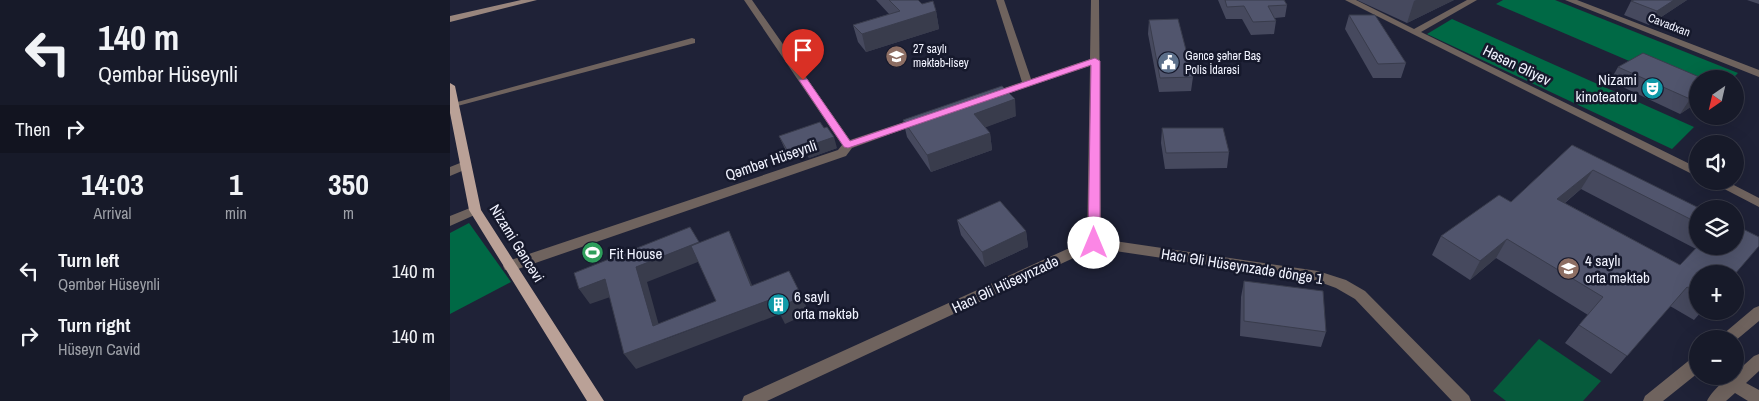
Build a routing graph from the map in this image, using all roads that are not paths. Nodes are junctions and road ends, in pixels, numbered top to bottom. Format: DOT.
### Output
graph roads {
  1 [pos="533,0"];
  2 [pos="748,0"];
  3 [pos="1000,0"];
  4 [pos="1095,0"];
  5 [pos="1349,0"];
  6 [pos="1473,0"];
  7 [pos="1570,0"];
  8 [pos="450,19"];
  9 [pos="1414,32"];
  10 [pos="692,41"];
  11 [pos="1095,61"];
  12 [pos="1759,74"];
  13 [pos="1028,84"];
  14 [pos="450,86"];
  15 [pos="983,99"];
  16 [pos="453,106"];
  17 [pos="929,117"];
  18 [pos="848,145"];
  19 [pos="465,165"];
  20 [pos="1689,169"];
  21 [pos="450,172"];
  22 [pos="1733,190"];
  23 [pos="1759,203"];
  24 [pos="475,210"];
  25 [pos="450,221"];
  26 [pos="1094,243"];
  27 [pos="510,266"];
  28 [pos="1759,312"];
  29 [pos="1738,330"];
  30 [pos="1759,361"];
  31 [pos="1689,370"];
  32 [pos="1744,374"];
  33 [pos="1731,385"];
  34 [pos="1736,385"];
  35 [pos="1759,399"];
  36 [pos="596,401"];
  37 [pos="750,401"];
  38 [pos="1463,401"];
  39 [pos="1651,401"];
  40 [pos="1714,401"];
  1 -- 8 [label="main road"];
  2 -- 18 [label="street"];
  3 -- 13 [label="street"];
  4 -- 11 [label="street"];
  5 -- 9 [label="street, Həsən Əliyev"];
  6 -- 9 [label="street"];
  7 -- 12 [label="street, Cavadxan"];
  9 -- 20 [label="street, Həsən Əliyev"];
  10 -- 16 [label="street"];
  11 -- 13 [label="street"];
  11 -- 26 [label="street"];
  13 -- 15 [label="street"];
  14 -- 16 [label="main road, Nizami Gəncəvi"];
  16 -- 19 [label="main road, Nizami Gəncəvi"];
  17 -- 18 [label="street, Qəmbər Hüseynli"];
  18 -- 27 [label="street, Qəmbər Hüseynli"];
  19 -- 21 [label="street"];
  19 -- 24 [label="main road, Nizami Gəncəvi"];
  22 -- 23 [label="street"];
  24 -- 25 [label="street"];
  24 -- 27 [label="main road, Nizami Gəncəvi"];
  26 -- 37 [label="street, Hacı Əli Hüseynzadə"];
  26 -- 38 [label="street, Hacı Əli Hüseynzadə döngə 1"];
  27 -- 36 [label="main road, Nizami Gəncəvi"];
  28 -- 29 [label="street"];
  30 -- 32 [label="street"];
  31 -- 39 [label="street"];
  33 -- 40 [label="street"];
  34 -- 35 [label="street"];
}
